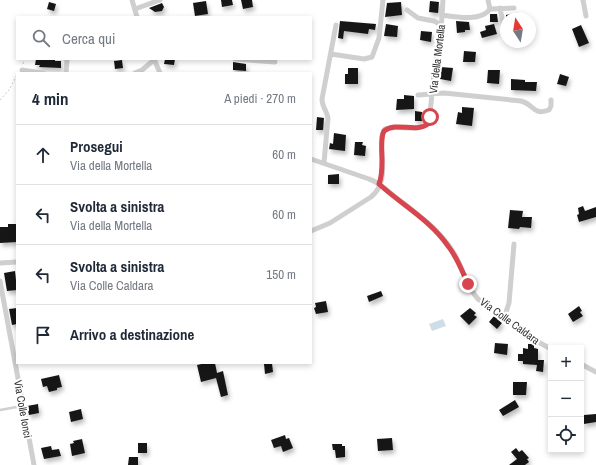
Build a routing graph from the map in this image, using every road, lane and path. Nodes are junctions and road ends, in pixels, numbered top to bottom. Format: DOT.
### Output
graph roads {
  1 [pos="132,0"];
  2 [pos="160,0"];
  3 [pos="383,0"];
  4 [pos="443,0"];
  5 [pos="488,0"];
  6 [pos="583,0"];
  7 [pos="500,8"];
  8 [pos="514,8"];
  9 [pos="135,9"];
  10 [pos="490,9"];
  11 [pos="407,10"];
  12 [pos="501,12"];
  13 [pos="442,15"];
  14 [pos="137,16"];
  15 [pos="586,16"];
  16 [pos="336,25"];
  17 [pos="441,25"];
  18 [pos="331,54"];
  19 [pos="67,60"];
  20 [pos="153,60"];
  21 [pos="154,60"];
  22 [pos="248,60"];
  23 [pos="275,62"];
  24 [pos="22,70"];
  25 [pos="37,72"];
  26 [pos="66,72"];
  27 [pos="137,72"];
  28 [pos="160,72"];
  29 [pos="16,76"];
  30 [pos="432,94"];
  31 [pos="418,95"];
  32 [pos="0,100"];
  33 [pos="551,100"];
  34 [pos="312,159"];
  35 [pos="324,163"];
  36 [pos="379,184"];
  37 [pos="312,231"];
  38 [pos="514,244"];
  39 [pos="16,262"];
  40 [pos="0,263"];
  41 [pos="0,281"];
  42 [pos="504,318"];
  43 [pos="548,347"];
  44 [pos="584,366"];
  45 [pos="596,372"];
  46 [pos="23,406"];
  47 [pos="0,410"];
  48 [pos="34,465"];
  1 -- 9 [label="street"];
  2 -- 9 [label="street"];
  3 -- 18 [label="street"];
  4 -- 13 [label="street, Via della Mortella"];
  5 -- 10 [label="street"];
  6 -- 15 [label="street"];
  7 -- 8 [label="street"];
  7 -- 10 [label="street"];
  7 -- 12 [label="street"];
  9 -- 14 [label="street"];
  10 -- 13 [label="street"];
  11 -- 17 [label="street"];
  13 -- 17 [label="street, Via della Mortella"];
  16 -- 18 [label="street"];
  17 -- 30 [label="street, Via della Mortella"];
  18 -- 35 [label="street"];
  19 -- 26 [label="street"];
  20 -- 27 [label="street"];
  21 -- 28 [label="street"];
  22 -- 23 [label="street"];
  24 -- 25 [label="street"];
  29 -- 32 [label="path"];
  30 -- 31 [label="street"];
  30 -- 33 [label="street"];
  30 -- 36 [label="street, Via della Mortella"];
  34 -- 35 [label="street, Via Colle Caldara"];
  35 -- 36 [label="street, Via Colle Caldara"];
  36 -- 37 [label="street, Via della Mortella"];
  36 -- 42 [label="street, Via Colle Caldara"];
  38 -- 42 [label="street"];
  39 -- 40 [label="street"];
  41 -- 46 [label="street, Via Colle Ionci"];
  42 -- 43 [label="street, Via Colle Caldara"];
  44 -- 45 [label="street"];
  46 -- 47 [label="lane"];
  46 -- 48 [label="street, Via Colle Ionci"];
}
